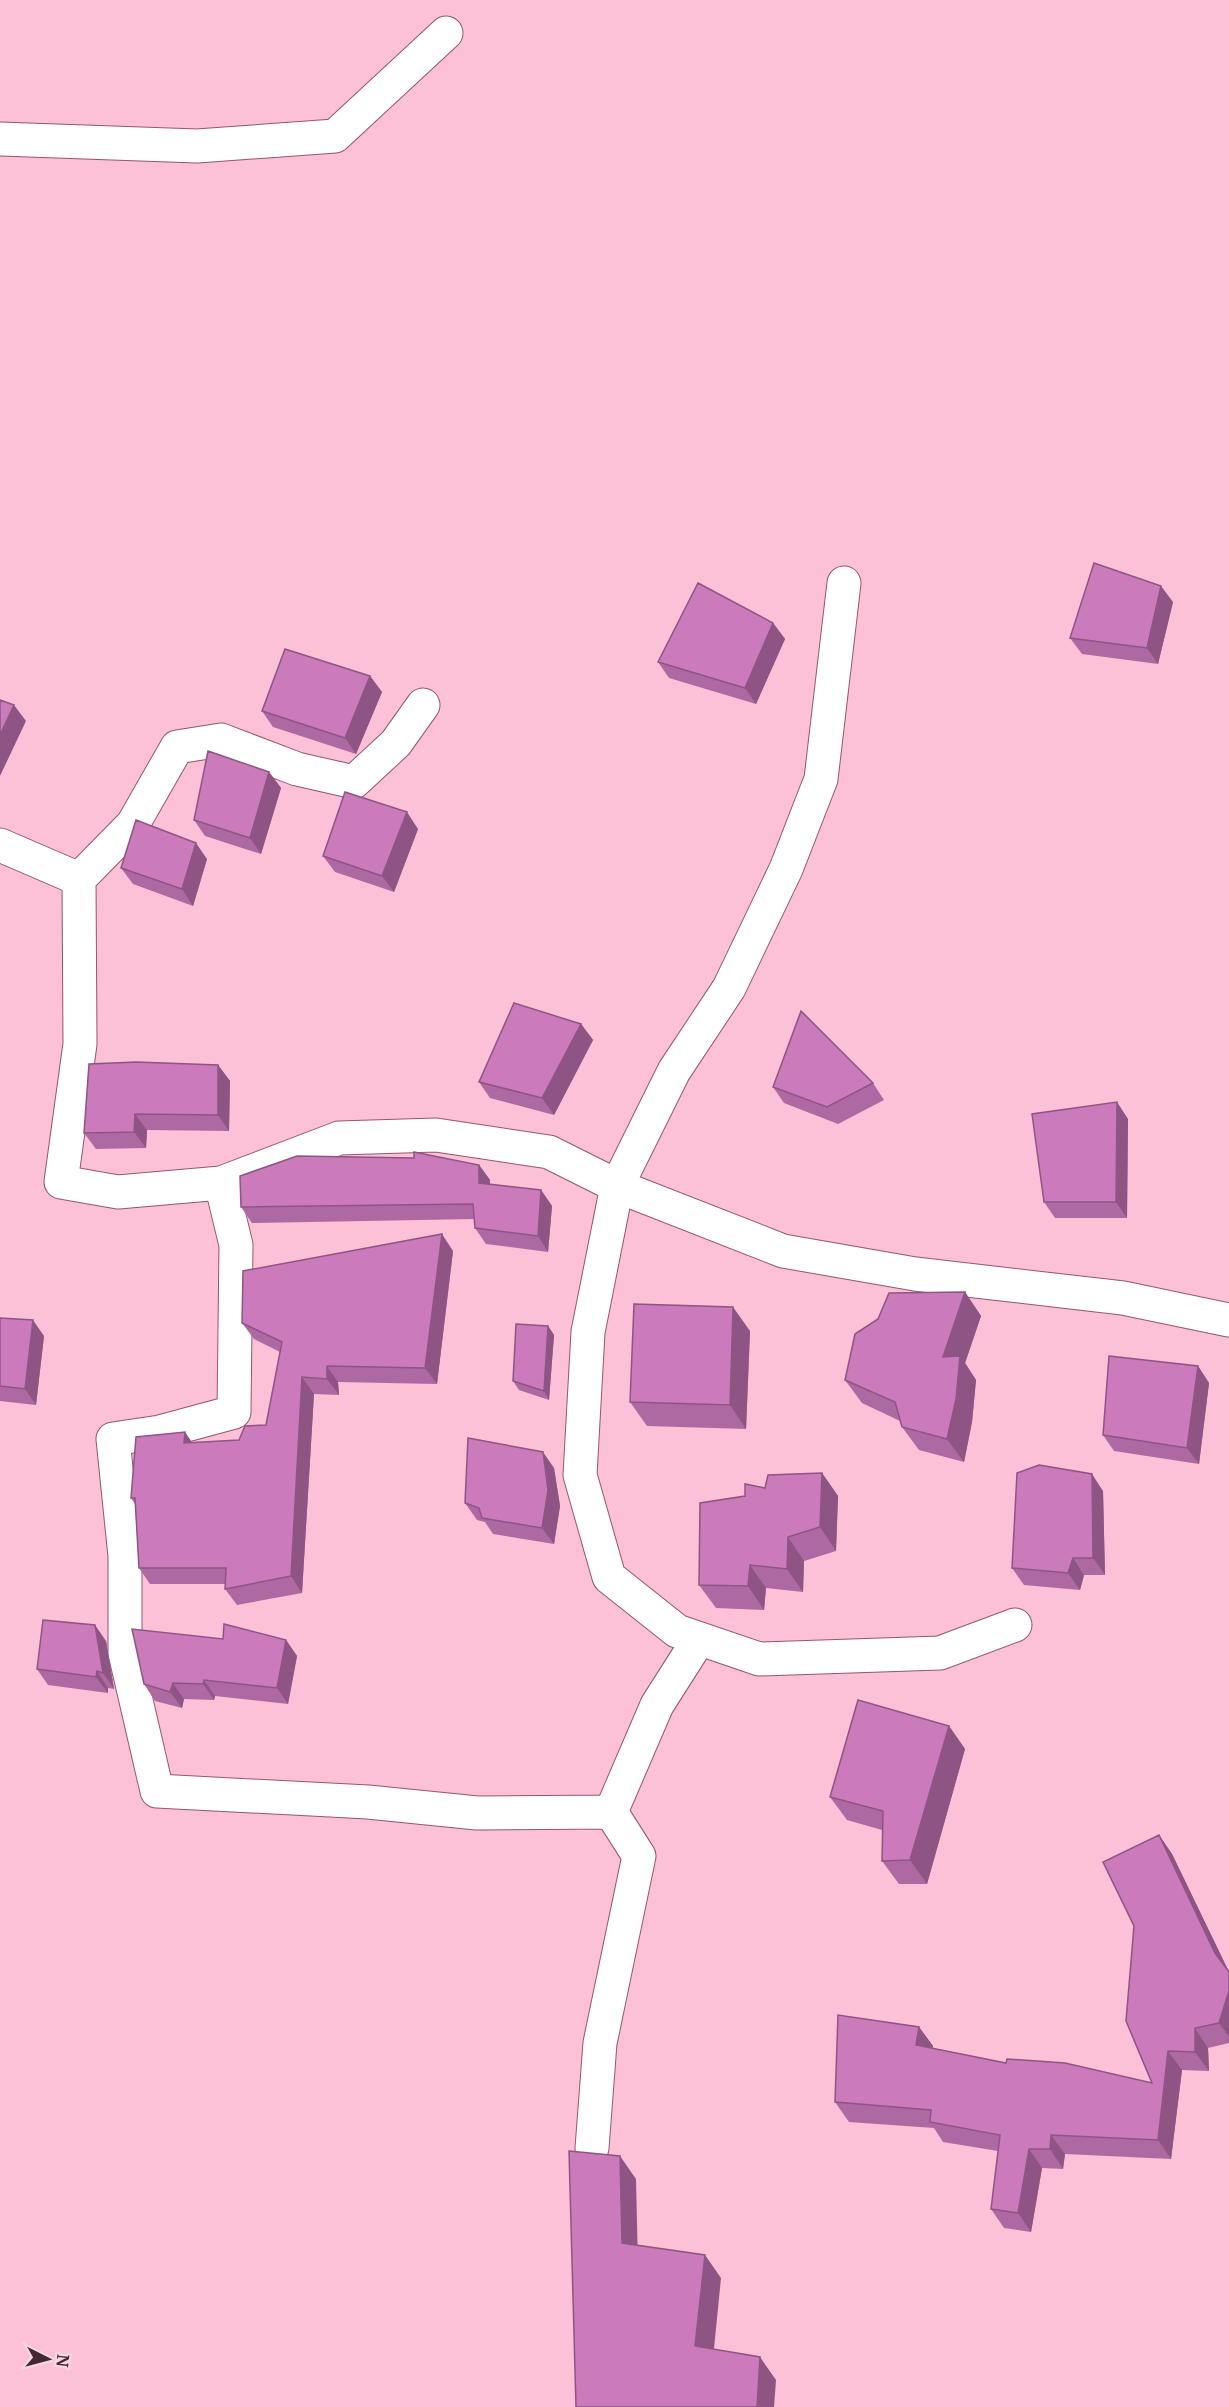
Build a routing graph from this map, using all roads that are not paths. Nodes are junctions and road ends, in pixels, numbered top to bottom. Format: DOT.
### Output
graph roads {
  1 [pos="446,33"];
  2 [pos="0,139"];
  3 [pos="844,583"];
  4 [pos="423,705"];
  5 [pos="0,845"];
  6 [pos="79,879"];
  7 [pos="220,1183"];
  8 [pos="617,1186"];
  9 [pos="1229,1320"];
  10 [pos="1015,1625"];
  11 [pos="699,1639"];
  12 [pos="611,1812"];
  13 [pos="592,2148"];
  1 -- 2 [label="street"];
  3 -- 8 [label="street"];
  4 -- 6 [label="street"];
  5 -- 6 [label="street"];
  6 -- 7 [label="street"];
  7 -- 8 [label="street"];
  7 -- 12 [label="street"];
  8 -- 9 [label="street"];
  8 -- 11 [label="street"];
  10 -- 11 [label="street"];
  11 -- 12 [label="street"];
  12 -- 13 [label="street"];
}
